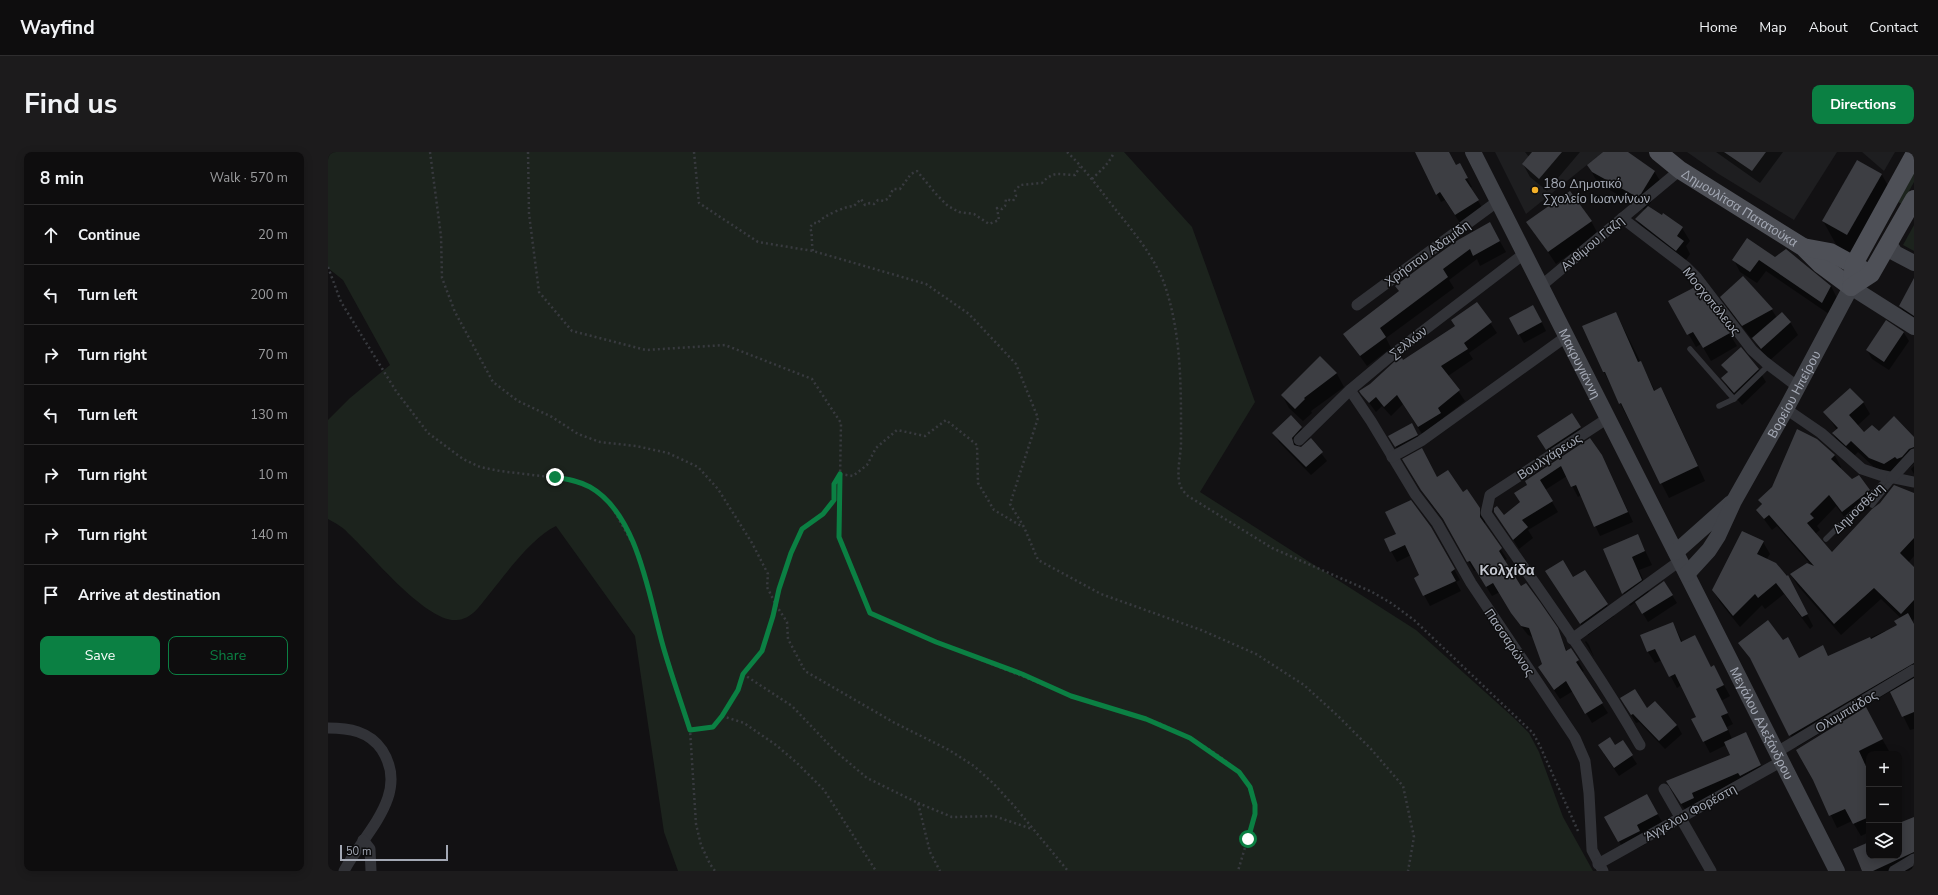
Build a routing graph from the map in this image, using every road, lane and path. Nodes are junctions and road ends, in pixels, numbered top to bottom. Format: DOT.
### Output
graph roads {
  1 [pos="430,152"];
  2 [pos="528,152"];
  3 [pos="694,152"];
  4 [pos="1067,152"];
  5 [pos="1114,152"];
  6 [pos="1473,152"];
  7 [pos="1658,152"];
  8 [pos="1914,155"];
  9 [pos="1080,167"];
  10 [pos="1680,170"];
  11 [pos="1092,179"];
  12 [pos="1914,199"];
  13 [pos="1498,201"];
  14 [pos="1882,214"];
  15 [pos="1622,218"];
  16 [pos="1889,244"];
  17 [pos="1803,247"];
  18 [pos="813,251"];
  19 [pos="1525,253"];
  20 [pos="1914,263"];
  21 [pos="1854,264"];
  22 [pos="328,267"];
  23 [pos="1871,274"];
  24 [pos="1542,286"];
  25 [pos="1852,287"];
  26 [pos="1357,305"];
  27 [pos="1914,327"];
  28 [pos="1566,336"];
  29 [pos="1690,349"];
  30 [pos="1769,365"];
  31 [pos="1798,387"];
  32 [pos="1350,390"];
  33 [pos="1734,399"];
  34 [pos="1719,406"];
  35 [pos="1786,409"];
  36 [pos="1608,418"];
  37 [pos="1299,440"];
  38 [pos="1914,454"];
  39 [pos="1392,457"];
  40 [pos="840,474"];
  41 [pos="1892,478"];
  42 [pos="1914,482"];
  43 [pos="1734,501"];
  44 [pos="1872,505"];
  45 [pos="1024,527"];
  46 [pos="1826,539"];
  47 [pos="1681,562"];
  48 [pos="776,605"];
  49 [pos="1572,639"];
  50 [pos="1914,670"];
  51 [pos="743,674"];
  52 [pos="722,716"];
  53 [pos="328,728"];
  54 [pos="690,730"];
  55 [pos="1640,745"];
  56 [pos="1780,756"];
  57 [pos="1664,790"];
  58 [pos="918,803"];
  59 [pos="1680,818"];
  60 [pos="1032,829"];
  61 [pos="363,840"];
  62 [pos="1590,840"];
  63 [pos="1914,859"];
  64 [pos="1600,867"];
  65 [pos="344,871"];
  66 [pos="371,871"];
  67 [pos="715,871"];
  68 [pos="876,871"];
  69 [pos="940,871"];
  70 [pos="1068,871"];
  71 [pos="1238,871"];
  72 [pos="1408,871"];
  73 [pos="1711,871"];
  74 [pos="1837,871"];
  75 [pos="1894,871"];
  1 -- 48 [label="path"];
  2 -- 40 [label="path"];
  3 -- 18 [label="path"];
  4 -- 9 [label="path"];
  5 -- 11 [label="path"];
  6 -- 13 [label="main road, Μακρυγιάννη"];
  7 -- 10 [label="main road, Δημουλίτσα Πατατούκα"];
  8 -- 14 [label="main road, Βορείου Ηπείρου"];
  9 -- 11 [label="path"];
  9 -- 18 [label="path"];
  10 -- 15 [label="street, Ανθίμου Γαζη"];
  10 -- 17 [label="main road, Δημουλίτσα Πατατούκα"];
  11 -- 62 [label="path"];
  12 -- 16 [label="main road, Βορείου Ηπείρου"];
  13 -- 19 [label="main road, Μακρυγιάννη"];
  13 -- 26 [label="street, Χρήστου Αδαμίδη"];
  14 -- 16 [label="main road"];
  14 -- 21 [label="main road, Βορείου Ηπείρου"];
  15 -- 24 [label="street, Ανθίμου Γαζη"];
  15 -- 30 [label="street, Μοσχοπόλεως"];
  16 -- 20 [label="main road"];
  16 -- 23 [label="main road, Βορείου Ηπείρου"];
  17 -- 21 [label="main road, Δημουλίτσα Πατατούκα"];
  17 -- 25 [label="main road, Δημουλίτσα Πατατούκα"];
  18 -- 45 [label="path"];
  19 -- 24 [label="main road, Μακρυγιάννη"];
  19 -- 32 [label="street, Σελλών"];
  21 -- 23 [label="main road, Δημουλίτσα Πατατούκα"];
  21 -- 25 [label="main road, Βορείου Ηπείρου"];
  22 -- 54 [label="path"];
  23 -- 25 [label="main road, Βορείου Ηπείρου"];
  24 -- 28 [label="main road, Μακρυγιάννη"];
  25 -- 27 [label="main road"];
  25 -- 31 [label="main road, Βορείου Ηπείρου"];
  28 -- 36 [label="main road, Μακρυγιάννη"];
  28 -- 39 [label="street"];
  29 -- 33 [label="lane"];
  30 -- 31 [label="street, Μοσχοπόλεως"];
  30 -- 33 [label="lane"];
  31 -- 35 [label="main road, Βορείου Ηπείρου"];
  32 -- 37 [label="street, Σελλών"];
  32 -- 39 [label="street, Πασσαρώνος"];
  33 -- 34 [label="lane"];
  35 -- 41 [label="street"];
  35 -- 43 [label="main road, Βορείου Ηπείρου"];
  36 -- 47 [label="main road, Μακρυγιάννη"];
  36 -- 49 [label="street, Βουλγάρεως"];
  38 -- 41 [label="street, Δημοσθένη"];
  39 -- 62 [label="street, Πασσαρώνος"];
  40 -- 45 [label="path"];
  40 -- 48 [label="path"];
  40 -- 71 [label="path"];
  41 -- 42 [label="street"];
  41 -- 44 [label="lane"];
  41 -- 46 [label="lane, Δημοσθένη"];
  43 -- 47 [label="main road, Βορείου Ηπείρου"];
  43 -- 47 [label="main road, Βορείου Ηπείρου"];
  45 -- 72 [label="path"];
  47 -- 49 [label="street"];
  47 -- 56 [label="main road, Μεγάλου Αλεξάνδρου"];
  48 -- 51 [label="path"];
  48 -- 60 [label="path"];
  49 -- 55 [label="street"];
  50 -- 56 [label="street, Ολυμπιάδος"];
  51 -- 52 [label="path"];
  51 -- 58 [label="path"];
  52 -- 54 [label="path"];
  52 -- 68 [label="path"];
  53 -- 61 [label="street"];
  54 -- 67 [label="path"];
  56 -- 59 [label="street, Άγγελου Φορέστη"];
  56 -- 74 [label="main road, Μεγάλου Αλεξάνδρου"];
  57 -- 59 [label="street"];
  58 -- 60 [label="path"];
  58 -- 69 [label="path"];
  59 -- 64 [label="street, Άγγελου Φορέστη"];
  59 -- 73 [label="street"];
  60 -- 70 [label="path"];
  61 -- 65 [label="street"];
  61 -- 66 [label="street"];
  62 -- 64 [label="street, Πασσαρώνος"];
  63 -- 75 [label="street"];
}
